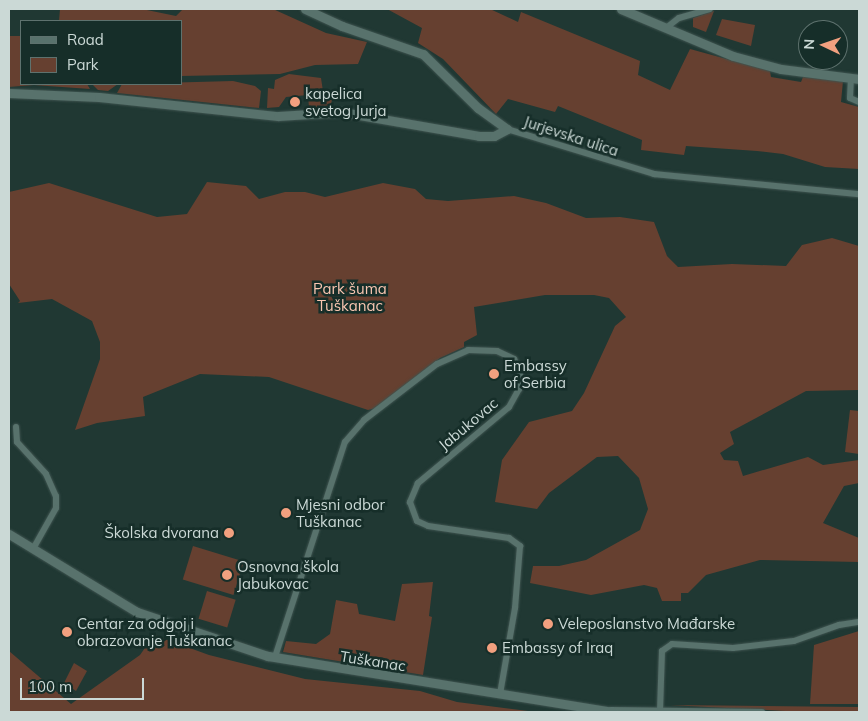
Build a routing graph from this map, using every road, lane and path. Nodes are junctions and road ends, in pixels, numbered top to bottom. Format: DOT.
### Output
graph roads {
  1 [pos="305,9"];
  2 [pos="622,9"];
  3 [pos="710,9"];
  4 [pos="666,28"];
  5 [pos="855,79"];
  6 [pos="9,93"];
  7 [pos="859,102"];
  8 [pos="507,129"];
  9 [pos="859,194"];
  10 [pos="16,427"];
  11 [pos="9,534"];
  12 [pos="33,549"];
  13 [pos="859,622"];
  14 [pos="275,657"];
  15 [pos="500,694"];
  16 [pos="613,711"];
  17 [pos="645,711"];
  18 [pos="660,711"];
  19 [pos="762,712"];
  1 -- 8 [label="street"];
  2 -- 4 [label="street"];
  3 -- 4 [label="street"];
  4 -- 5 [label="street"];
  5 -- 7 [label="street"];
  6 -- 8 [label="street, Jurjevska ulica"];
  8 -- 9 [label="street, Jurjevska ulica"];
  10 -- 12 [label="street"];
  11 -- 12 [label="street, Tuškanac"];
  12 -- 14 [label="street, Tuškanac"];
  13 -- 18 [label="street"];
  14 -- 15 [label="street, Tuškanac"];
  14 -- 15 [label="street, Jabukovac"];
  15 -- 16 [label="street, Tuškanac"];
  16 -- 17 [label="street, Tuškanac"];
  17 -- 18 [label="street, Tuškanac"];
  18 -- 19 [label="street, Tuškanac"];
}
